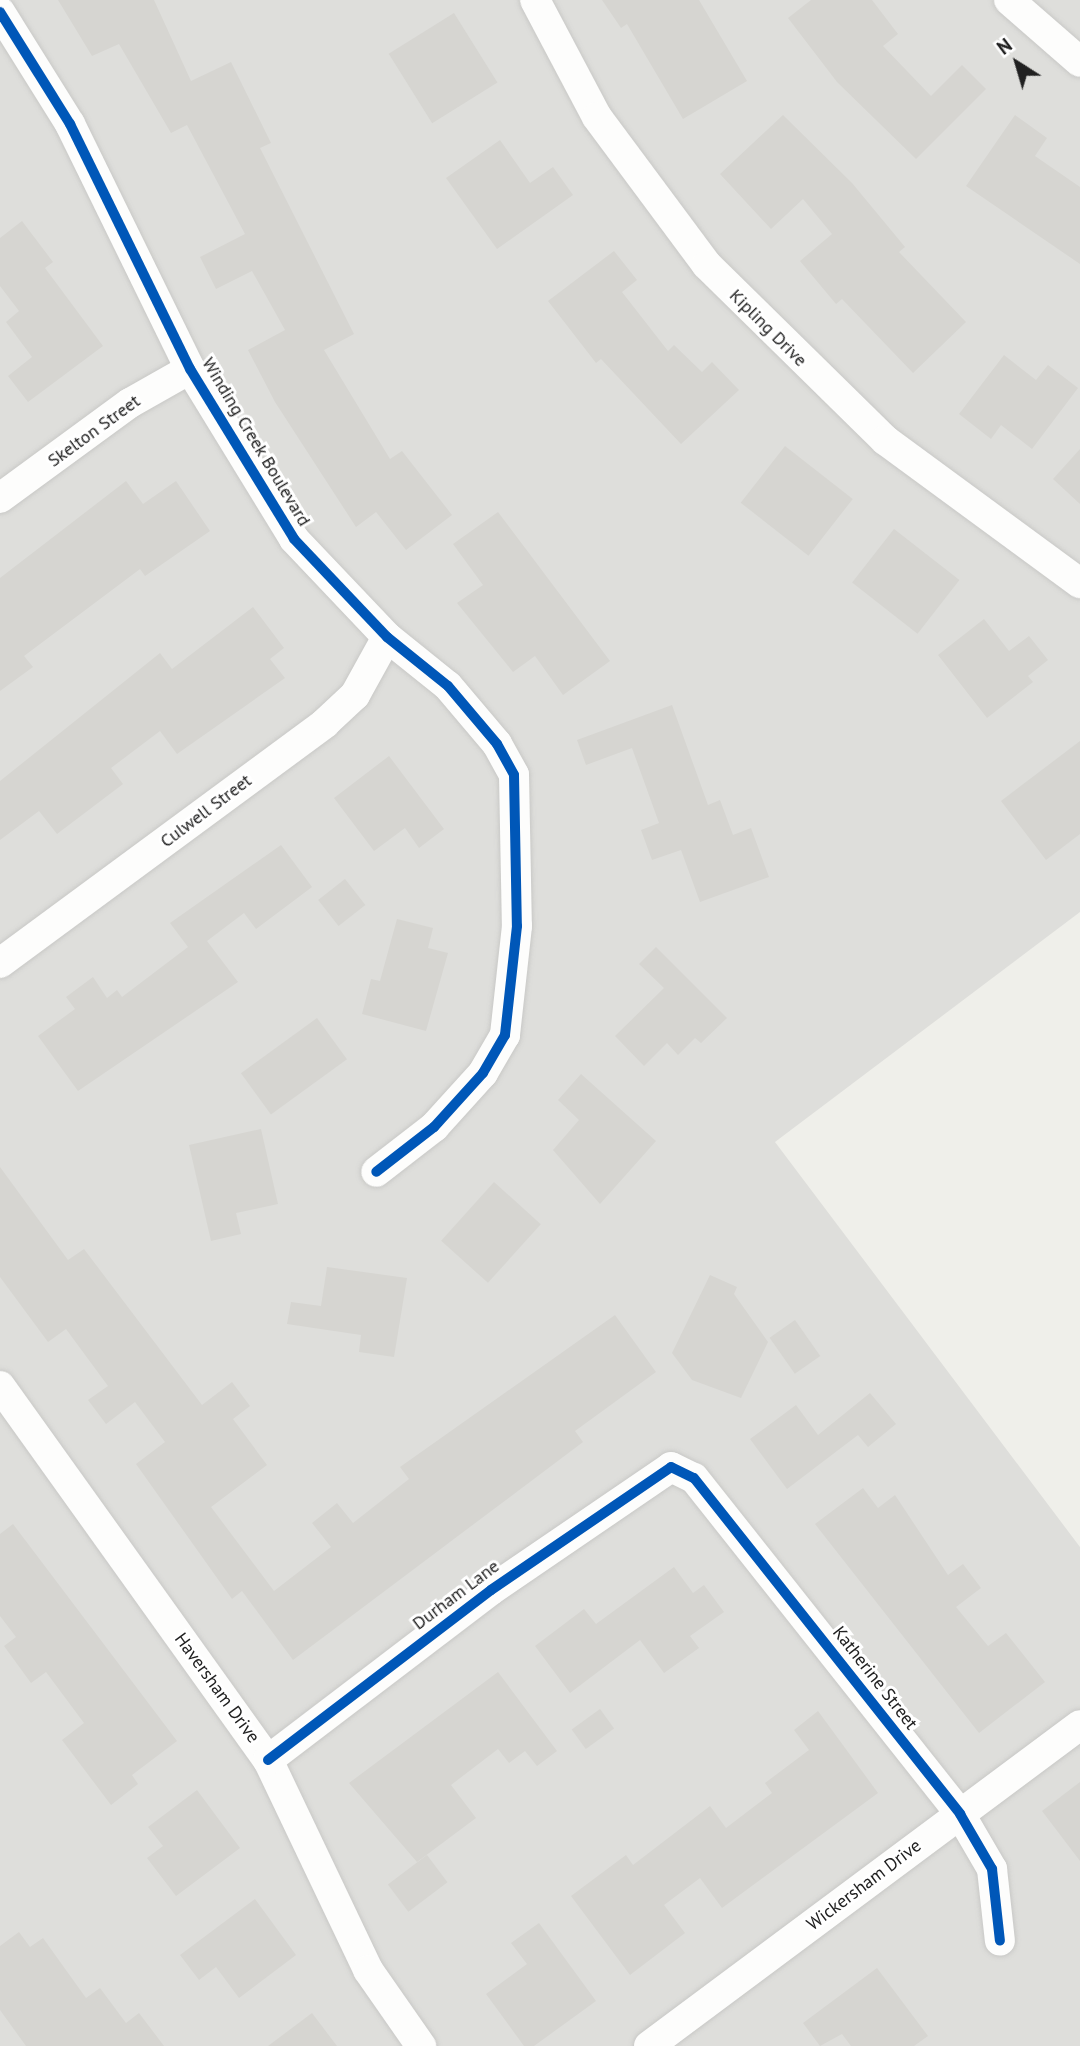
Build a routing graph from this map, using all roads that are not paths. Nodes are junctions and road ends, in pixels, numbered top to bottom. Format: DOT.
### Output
graph roads {
  1 [pos="535,0"];
  2 [pos="1009,0"];
  3 [pos="0,12"];
  4 [pos="1080,62"];
  5 [pos="190,369"];
  6 [pos="0,498"];
  7 [pos="1080,583"];
  8 [pos="387,637"];
  9 [pos="0,963"];
  10 [pos="376,1172"];
  11 [pos="0,1386"];
  12 [pos="671,1467"];
  13 [pos="1080,1724"];
  14 [pos="268,1760"];
  15 [pos="960,1814"];
  16 [pos="1000,1941"];
  17 [pos="421,2046"];
  18 [pos="649,2046"];
  1 -- 7 [label="street, Kipling Drive"];
  2 -- 4 [label="street"];
  3 -- 5 [label="street, Winding Creek Boulevard"];
  5 -- 6 [label="street, Skelton Street"];
  5 -- 8 [label="street, Winding Creek Boulevard"];
  8 -- 9 [label="street, Culwell Street"];
  8 -- 10 [label="street, Winding Creek Boulevard"];
  11 -- 14 [label="street, Haversham Drive"];
  12 -- 14 [label="street, Durham Lane"];
  12 -- 15 [label="street, Katherine Street"];
  13 -- 15 [label="street, Wickersham Drive"];
  14 -- 17 [label="street, Haversham Drive"];
  15 -- 16 [label="street, Katherine Street"];
  15 -- 18 [label="street, Wickersham Drive"];
}
